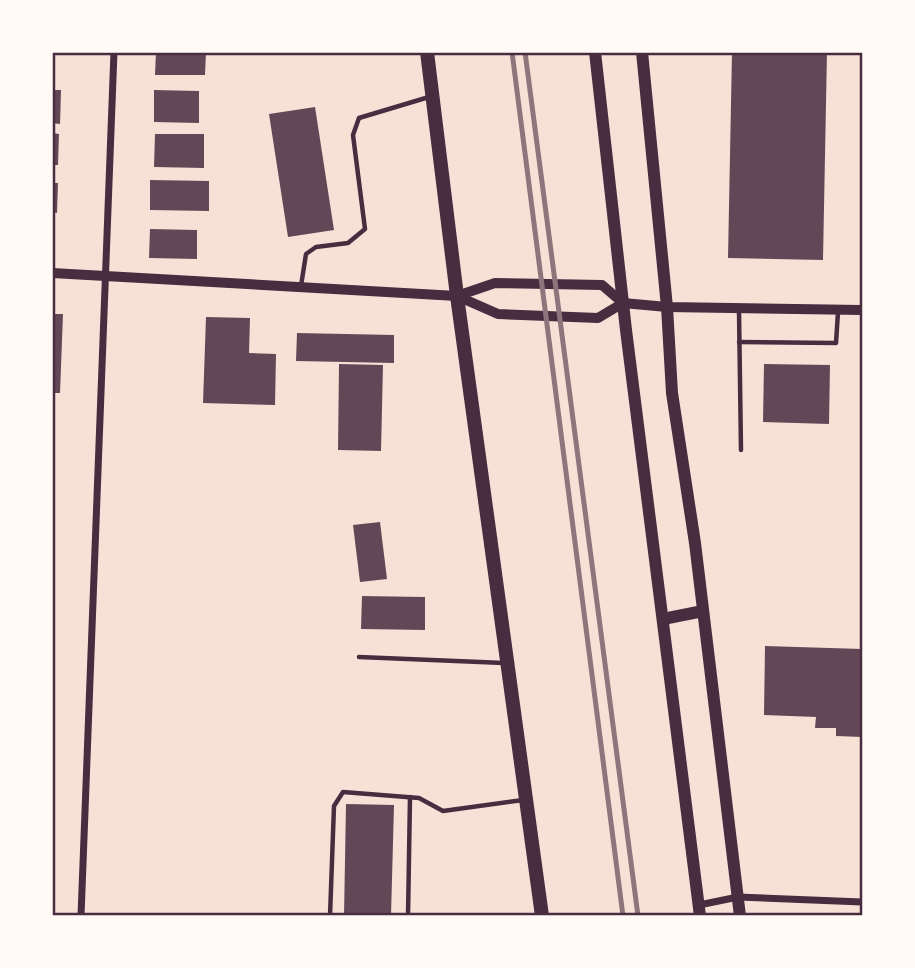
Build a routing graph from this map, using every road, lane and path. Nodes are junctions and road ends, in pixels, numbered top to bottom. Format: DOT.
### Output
graph roads {
  1 [pos="114,52"];
  2 [pos="427,52"];
  3 [pos="595,52"];
  4 [pos="642,52"];
  5 [pos="433,95"];
  6 [pos="52,273"];
  7 [pos="104,275"];
  8 [pos="301,287"];
  9 [pos="457,296"];
  10 [pos="623,303"];
  11 [pos="667,307"];
  12 [pos="739,308"];
  13 [pos="838,310"];
  14 [pos="863,310"];
  15 [pos="739,342"];
  16 [pos="741,450"];
  17 [pos="703,611"];
  18 [pos="663,619"];
  19 [pos="359,657"];
  20 [pos="509,664"];
  21 [pos="410,797"];
  22 [pos="526,800"];
  23 [pos="737,897"];
  24 [pos="863,902"];
  25 [pos="700,910"];
  26 [pos="81,915"];
  27 [pos="330,915"];
  28 [pos="408,915"];
  29 [pos="542,915"];
  30 [pos="740,915"];
  1 -- 7 [label="street"];
  2 -- 5 [label="main road"];
  3 -- 10 [label="main road"];
  4 -- 11 [label="main road"];
  5 -- 8 [label="lane"];
  5 -- 9 [label="main road"];
  6 -- 7 [label="street"];
  7 -- 8 [label="street"];
  7 -- 26 [label="street"];
  8 -- 9 [label="street"];
  9 -- 10 [label="street"];
  9 -- 10 [label="street"];
  9 -- 20 [label="main road"];
  10 -- 11 [label="street"];
  10 -- 18 [label="main road"];
  11 -- 12 [label="street"];
  11 -- 17 [label="main road"];
  12 -- 13 [label="street"];
  12 -- 15 [label="lane"];
  13 -- 14 [label="street"];
  13 -- 15 [label="lane"];
  15 -- 16 [label="lane"];
  17 -- 18 [label="main road"];
  17 -- 23 [label="main road"];
  18 -- 25 [label="main road"];
  19 -- 20 [label="lane"];
  20 -- 22 [label="main road"];
  21 -- 22 [label="lane"];
  21 -- 27 [label="lane"];
  21 -- 28 [label="lane"];
  22 -- 29 [label="main road"];
  23 -- 24 [label="street"];
  23 -- 25 [label="street"];
  23 -- 30 [label="main road"];
}
